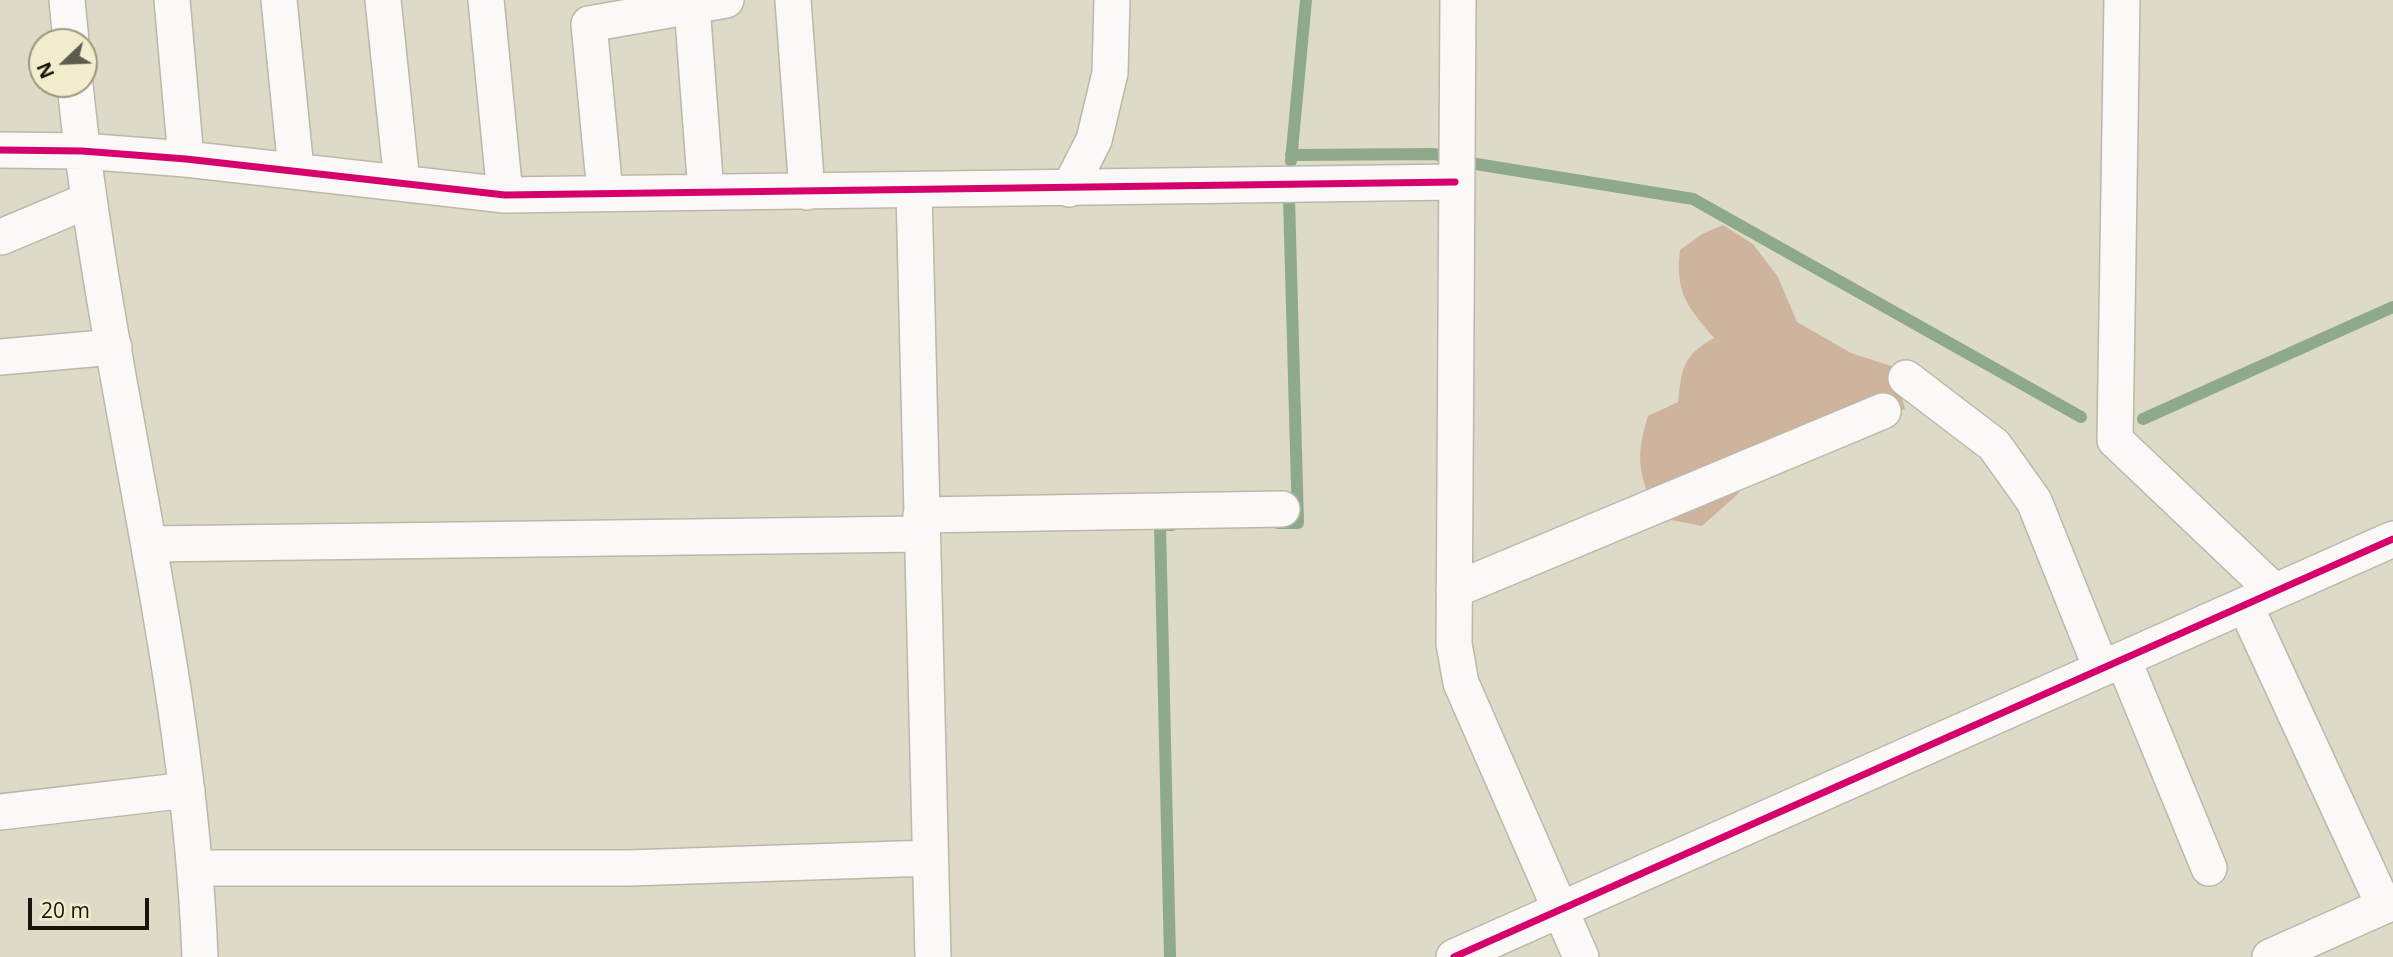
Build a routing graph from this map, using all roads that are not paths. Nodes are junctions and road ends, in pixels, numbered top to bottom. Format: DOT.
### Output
graph roads {
  1 [pos="67,0"];
  2 [pos="172,0"];
  3 [pos="279,0"];
  4 [pos="383,0"];
  5 [pos="486,0"];
  6 [pos="726,0"];
  7 [pos="793,0"];
  8 [pos="1112,0"];
  9 [pos="1458,0"];
  10 [pos="2122,0"];
  11 [pos="692,6"];
  12 [pos="70,28"];
  13 [pos="76,98"];
  14 [pos="0,150"];
  15 [pos="82,151"];
  16 [pos="186,159"];
  17 [pos="296,170"];
  18 [pos="1455,182"];
  19 [pos="402,183"];
  20 [pos="1069,189"];
  21 [pos="914,191"];
  22 [pos="706,192"];
  23 [pos="807,192"];
  24 [pos="605,193"];
  25 [pos="505,195"];
  26 [pos="89,200"];
  27 [pos="1,237"];
  28 [pos="114,347"];
  29 [pos="0,357"];
  30 [pos="1906,378"];
  31 [pos="1882,411"];
  32 [pos="1282,509"];
  33 [pos="921,525"];
  34 [pos="2393,539"];
  35 [pos="149,544"];
  36 [pos="1454,590"];
  37 [pos="2260,598"];
  38 [pos="2112,663"];
  39 [pos="187,790"];
  40 [pos="0,812"];
  41 [pos="930,858"];
  42 [pos="2209,867"];
  43 [pos="197,868"];
  44 [pos="2388,904"];
  45 [pos="1561,910"];
  46 [pos="200,957"];
  47 [pos="933,957"];
  48 [pos="1454,957"];
  49 [pos="1581,957"];
  50 [pos="2270,957"];
  1 -- 12 [label="street"];
  2 -- 16 [label="street"];
  3 -- 17 [label="street"];
  4 -- 19 [label="street"];
  5 -- 25 [label="street"];
  6 -- 11 [label="street"];
  7 -- 23 [label="street"];
  8 -- 20 [label="street"];
  9 -- 18 [label="street"];
  10 -- 37 [label="street"];
  11 -- 22 [label="street"];
  11 -- 24 [label="street"];
  13 -- 15 [label="street"];
  14 -- 15 [label="street"];
  15 -- 16 [label="street"];
  15 -- 26 [label="street"];
  16 -- 17 [label="street"];
  17 -- 19 [label="street"];
  18 -- 20 [label="street"];
  18 -- 36 [label="street"];
  19 -- 25 [label="street"];
  20 -- 21 [label="street"];
  21 -- 23 [label="street"];
  21 -- 33 [label="street"];
  22 -- 23 [label="street"];
  22 -- 24 [label="street"];
  24 -- 25 [label="street"];
  26 -- 27 [label="street"];
  26 -- 28 [label="street"];
  28 -- 29 [label="street"];
  28 -- 35 [label="street"];
  30 -- 38 [label="street"];
  31 -- 36 [label="street"];
  32 -- 33 [label="street"];
  33 -- 35 [label="street"];
  33 -- 41 [label="street"];
  34 -- 37 [label="street"];
  35 -- 39 [label="street"];
  36 -- 45 [label="street"];
  37 -- 38 [label="street"];
  37 -- 44 [label="street"];
  38 -- 42 [label="street"];
  38 -- 45 [label="street"];
  39 -- 40 [label="street"];
  39 -- 43 [label="street"];
  41 -- 43 [label="street"];
  41 -- 47 [label="street"];
  43 -- 46 [label="street"];
  44 -- 50 [label="street"];
  45 -- 48 [label="street"];
  45 -- 49 [label="street"];
}
